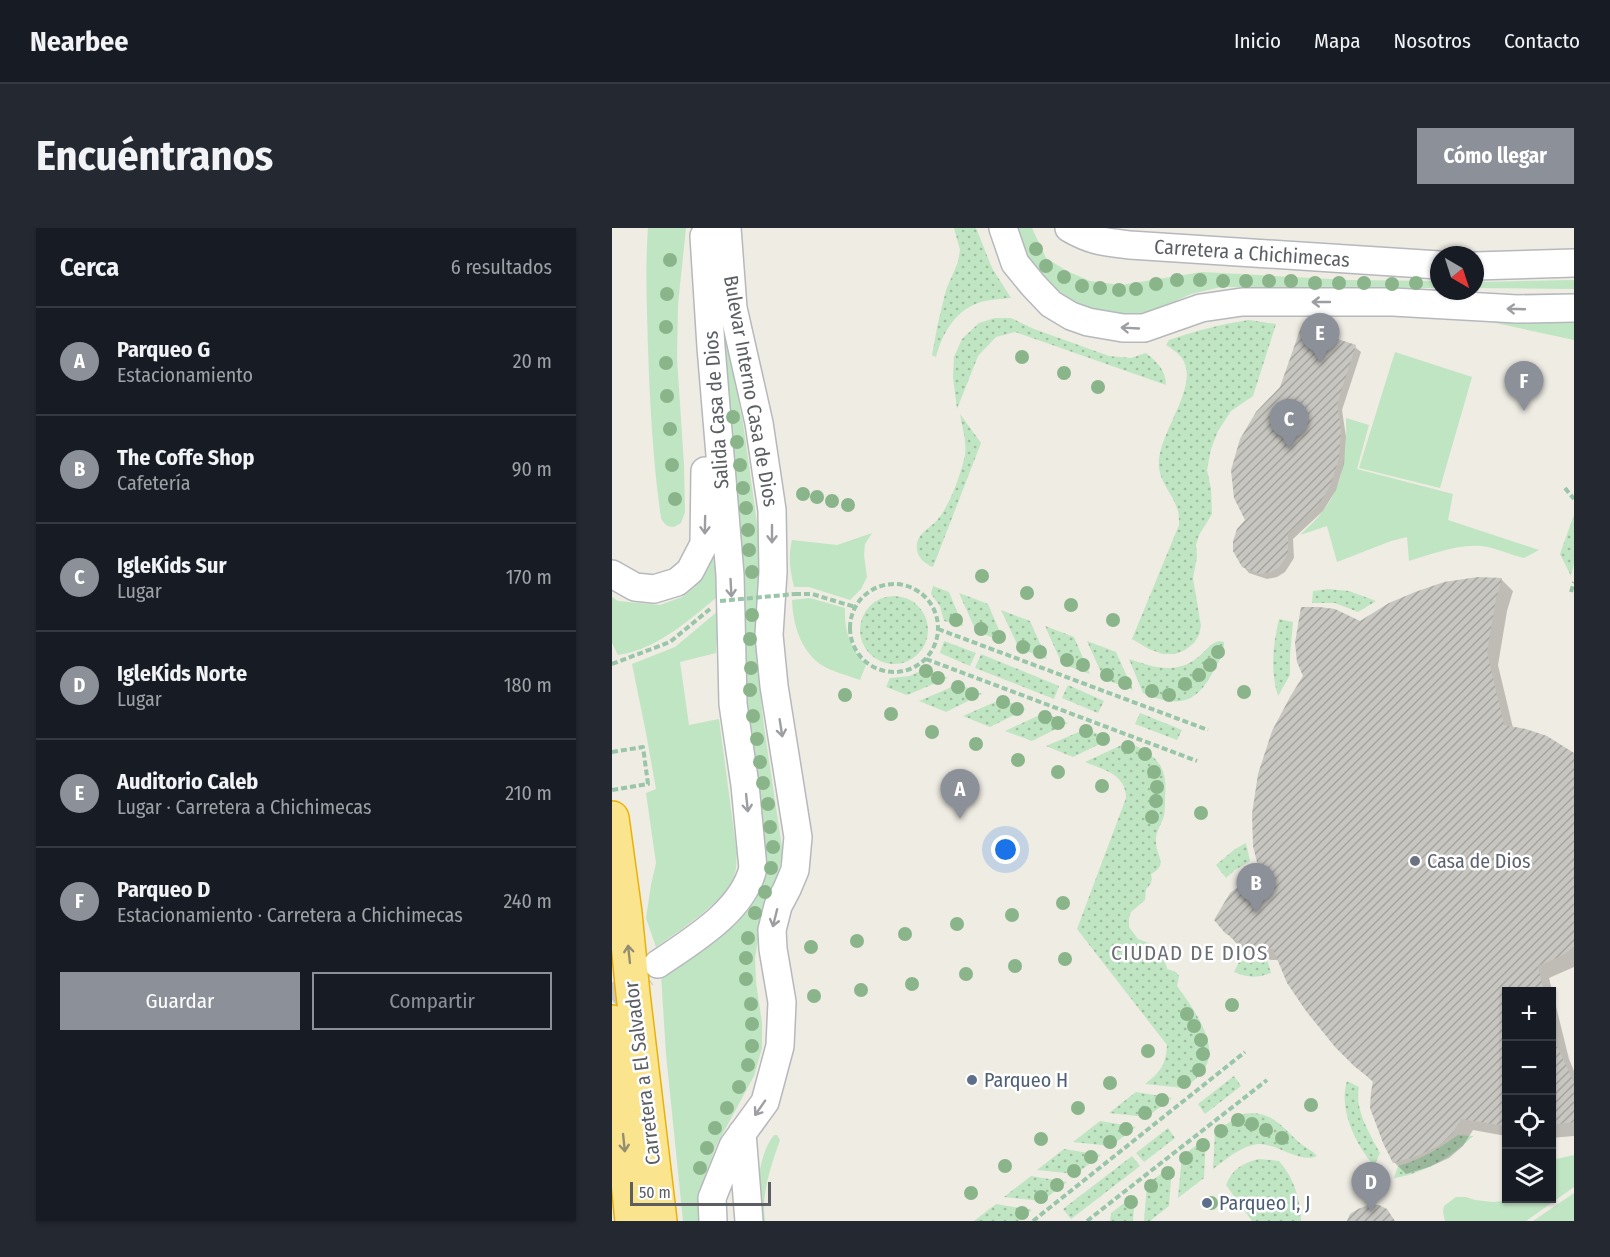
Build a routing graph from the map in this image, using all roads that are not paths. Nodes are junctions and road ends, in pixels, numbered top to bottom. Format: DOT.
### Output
graph roads {
  1 [pos="1003,228"];
  2 [pos="1069,228"];
  3 [pos="712,231"];
  4 [pos="1574,263"];
  5 [pos="1430,265"];
  6 [pos="1484,266"];
  7 [pos="1574,308"];
  8 [pos="612,574"];
  9 [pos="612,818"];
  10 [pos="658,964"];
  11 [pos="612,1022"];
  12 [pos="742,1132"];
  13 [pos="632,1221"];
  14 [pos="660,1221"];
  15 [pos="714,1221"];
  16 [pos="749,1221"];
  7 -- 1 [label="street, one-way"];
  2 -- 5 [label="street, Carretera a Chichimecas"];
  3 -- 8 [label="street, Salida Casa de Dios, one-way"];
  3 -- 10 [label="street, Salida Casa de Dios, one-way"];
  3 -- 12 [label="street, Bulevar Interno Casa de Dios, one-way"];
  4 -- 6 [label="street"];
  14 -- 9 [label="highway, Carretera a El Salvador, one-way"];
  11 -- 13 [label="highway, Carretera a El Salvador, one-way"];
  12 -- 15 [label="street"];
  12 -- 16 [label="street"];
}
